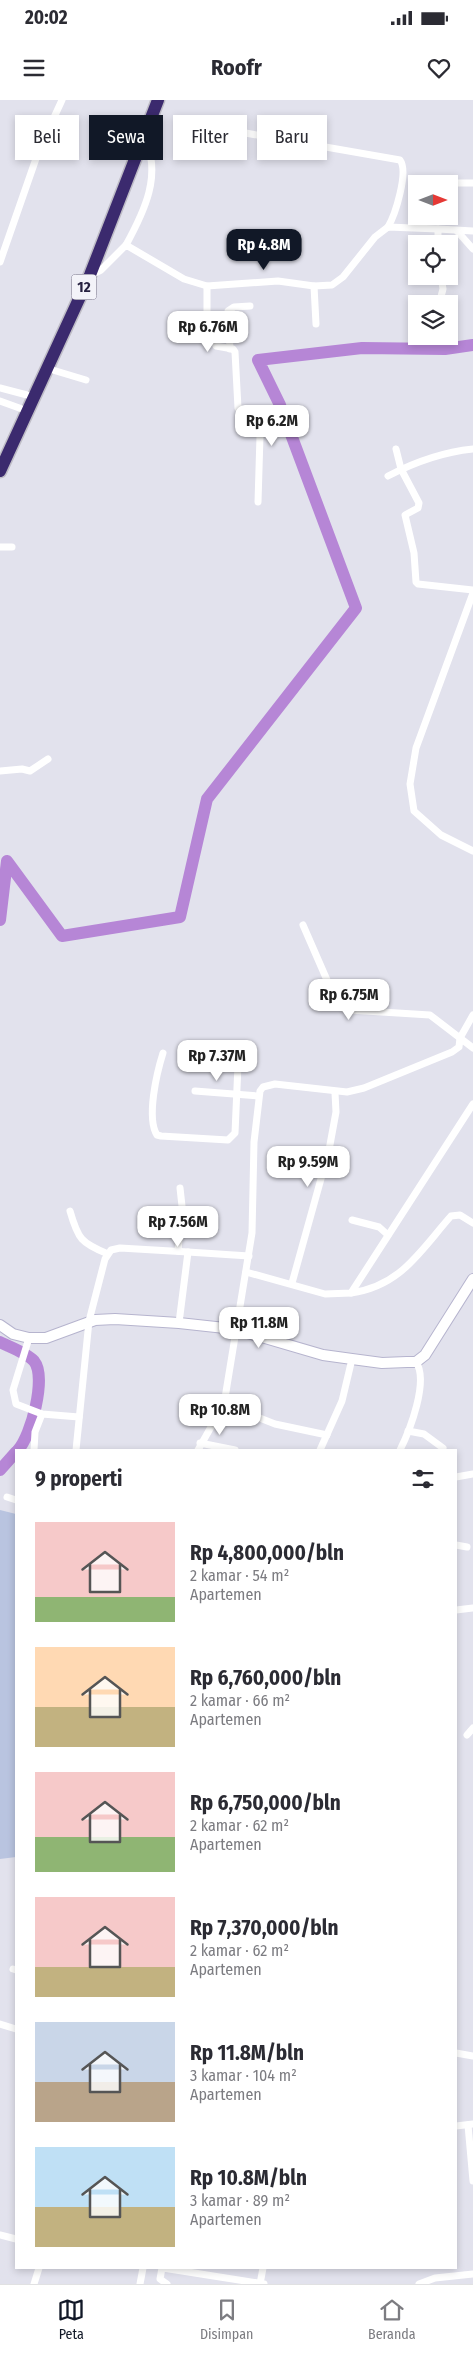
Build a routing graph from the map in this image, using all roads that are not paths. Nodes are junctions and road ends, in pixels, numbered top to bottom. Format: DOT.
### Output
graph roads {
  1 [pos="62,100"];
  2 [pos="153,100"];
  3 [pos="158,100"];
  4 [pos="149,115"];
  5 [pos="152,115"];
  6 [pos="247,132"];
  7 [pos="133,160"];
  8 [pos="134,160"];
  9 [pos="150,160"];
  10 [pos="458,183"];
  11 [pos="473,183"];
  12 [pos="388,227"];
  13 [pos="438,229"];
  14 [pos="457,231"];
  15 [pos="473,231"];
  16 [pos="438,235"];
  17 [pos="126,245"];
  18 [pos="473,249"];
  19 [pos="0,262"];
  20 [pos="90,275"];
  21 [pos="207,286"];
  22 [pos="314,286"];
  23 [pos="250,306"];
  24 [pos="316,324"];
  25 [pos="230,349"];
  26 [pos="46,368"];
  27 [pos="86,380"];
  28 [pos="0,388"];
  29 [pos="28,395"];
  30 [pos="0,401"];
  31 [pos="22,409"];
  32 [pos="396,449"];
  33 [pos="473,450"];
  34 [pos="0,457"];
  35 [pos="402,469"];
  36 [pos="0,471"];
  37 [pos="388,476"];
  38 [pos="258,502"];
  39 [pos="0,547"];
  40 [pos="12,547"];
  41 [pos="473,591"];
  42 [pos="48,759"];
  43 [pos="0,771"];
  44 [pos="473,851"];
  45 [pos="303,925"];
  46 [pos="473,1015"];
  47 [pos="460,1038"];
  48 [pos="473,1048"];
  49 [pos="163,1053"];
  50 [pos="238,1065"];
  51 [pos="195,1091"];
  52 [pos="335,1093"];
  53 [pos="237,1096"];
  54 [pos="258,1096"];
  55 [pos="473,1104"];
  56 [pos="180,1188"];
  57 [pos="70,1211"];
  58 [pos="352,1220"];
  59 [pos="473,1223"];
  60 [pos="388,1235"];
  61 [pos="178,1251"];
  62 [pos="188,1252"];
  63 [pos="108,1254"];
  64 [pos="249,1256"];
  65 [pos="246,1272"];
  66 [pos="292,1283"];
  67 [pos="472,1285"];
  68 [pos="351,1293"];
  69 [pos="89,1321"];
  70 [pos="179,1323"];
  71 [pos="0,1325"];
  72 [pos="234,1330"];
  73 [pos="27,1343"];
  74 [pos="352,1359"];
  75 [pos="416,1362"];
  76 [pos="224,1404"];
  77 [pos="41,1414"];
  78 [pos="79,1417"];
  79 [pos="408,1431"];
  80 [pos="327,1435"];
  81 [pos="199,1446"];
  82 [pos="443,1448"];
  83 [pos="34,1449"];
  84 [pos="76,1449"];
  85 [pos="226,1449"];
  86 [pos="320,1449"];
  87 [pos="400,1449"];
  88 [pos="473,1474"];
  89 [pos="457,1477"];
  90 [pos="7,1497"];
  91 [pos="15,1500"];
  92 [pos="457,1545"];
  93 [pos="467,1547"];
  94 [pos="473,1608"];
  95 [pos="457,1610"];
  96 [pos="473,1728"];
  97 [pos="467,1735"];
  98 [pos="0,2024"];
  99 [pos="15,2029"];
  100 [pos="457,2054"];
  101 [pos="473,2056"];
  102 [pos="470,2124"];
  103 [pos="457,2126"];
  104 [pos="473,2181"];
  105 [pos="0,2235"];
  106 [pos="0,2240"];
  107 [pos="15,2240"];
  108 [pos="15,2244"];
  109 [pos="38,2269"];
  110 [pos="144,2269"];
  111 [pos="163,2269"];
  112 [pos="170,2269"];
  113 [pos="263,2269"];
  114 [pos="473,2274"];
  115 [pos="261,2283"];
  116 [pos="34,2284"];
  117 [pos="140,2284"];
  118 [pos="167,2284"];
  119 [pos="419,2284"];
  1 -- 19 [label="street"];
  2 -- 4 [label="highway, 12"];
  3 -- 5 [label="highway, 12"];
  6 -- 12 [label="street"];
  7 -- 29 [label="highway, 12"];
  8 -- 20 [label="highway, 12"];
  9 -- 17 [label="street"];
  10 -- 11 [label="street"];
  12 -- 13 [label="street"];
  12 -- 22 [label="street"];
  13 -- 14 [label="street"];
  13 -- 16 [label="street"];
  14 -- 15 [label="street"];
  14 -- 18 [label="street"];
  17 -- 20 [label="street"];
  17 -- 21 [label="street"];
  20 -- 26 [label="highway, 12"];
  21 -- 22 [label="street"];
  21 -- 25 [label="street"];
  22 -- 24 [label="street"];
  23 -- 25 [label="street"];
  25 -- 38 [label="street"];
  26 -- 27 [label="street"];
  26 -- 36 [label="highway, 12"];
  28 -- 29 [label="street"];
  29 -- 31 [label="highway, 12"];
  30 -- 31 [label="street"];
  31 -- 34 [label="highway, 12"];
  32 -- 35 [label="street"];
  33 -- 35 [label="street"];
  35 -- 37 [label="street"];
  35 -- 41 [label="street"];
  39 -- 40 [label="street"];
  41 -- 44 [label="street"];
  42 -- 43 [label="street"];
  45 -- 47 [label="street"];
  46 -- 47 [label="street"];
  47 -- 48 [label="street"];
  47 -- 52 [label="street"];
  49 -- 53 [label="street"];
  50 -- 53 [label="street"];
  51 -- 53 [label="street"];
  52 -- 54 [label="street"];
  52 -- 66 [label="street"];
  53 -- 54 [label="street"];
  54 -- 64 [label="street"];
  55 -- 60 [label="street"];
  56 -- 61 [label="street"];
  57 -- 63 [label="street"];
  58 -- 60 [label="street"];
  59 -- 68 [label="street"];
  60 -- 68 [label="street"];
  61 -- 62 [label="street"];
  61 -- 63 [label="street"];
  62 -- 64 [label="street"];
  62 -- 70 [label="street"];
  63 -- 69 [label="street"];
  64 -- 65 [label="street"];
  65 -- 66 [label="street"];
  65 -- 72 [label="street"];
  66 -- 68 [label="street"];
  67 -- 75 [label="street"];
  69 -- 70 [label="street"];
  69 -- 73 [label="street"];
  69 -- 78 [label="street"];
  70 -- 72 [label="street"];
  71 -- 73 [label="street"];
  72 -- 74 [label="street"];
  72 -- 76 [label="street"];
  73 -- 77 [label="street"];
  74 -- 75 [label="street"];
  74 -- 80 [label="street"];
  75 -- 79 [label="street"];
  76 -- 80 [label="street"];
  76 -- 81 [label="street"];
  77 -- 78 [label="street"];
  77 -- 83 [label="street"];
  78 -- 84 [label="street"];
  79 -- 82 [label="street"];
  79 -- 87 [label="street"];
  80 -- 86 [label="street"];
  81 -- 85 [label="street"];
  88 -- 89 [label="street"];
  90 -- 91 [label="street"];
  92 -- 93 [label="street"];
  94 -- 95 [label="street"];
  96 -- 97 [label="street"];
  98 -- 99 [label="street"];
  100 -- 101 [label="street"];
  102 -- 103 [label="street"];
  102 -- 104 [label="street"];
  105 -- 107 [label="street"];
  106 -- 108 [label="street"];
  109 -- 116 [label="street"];
  110 -- 117 [label="street"];
  111 -- 118 [label="street"];
  112 -- 115 [label="street"];
  113 -- 115 [label="street"];
  114 -- 119 [label="street"];
}
